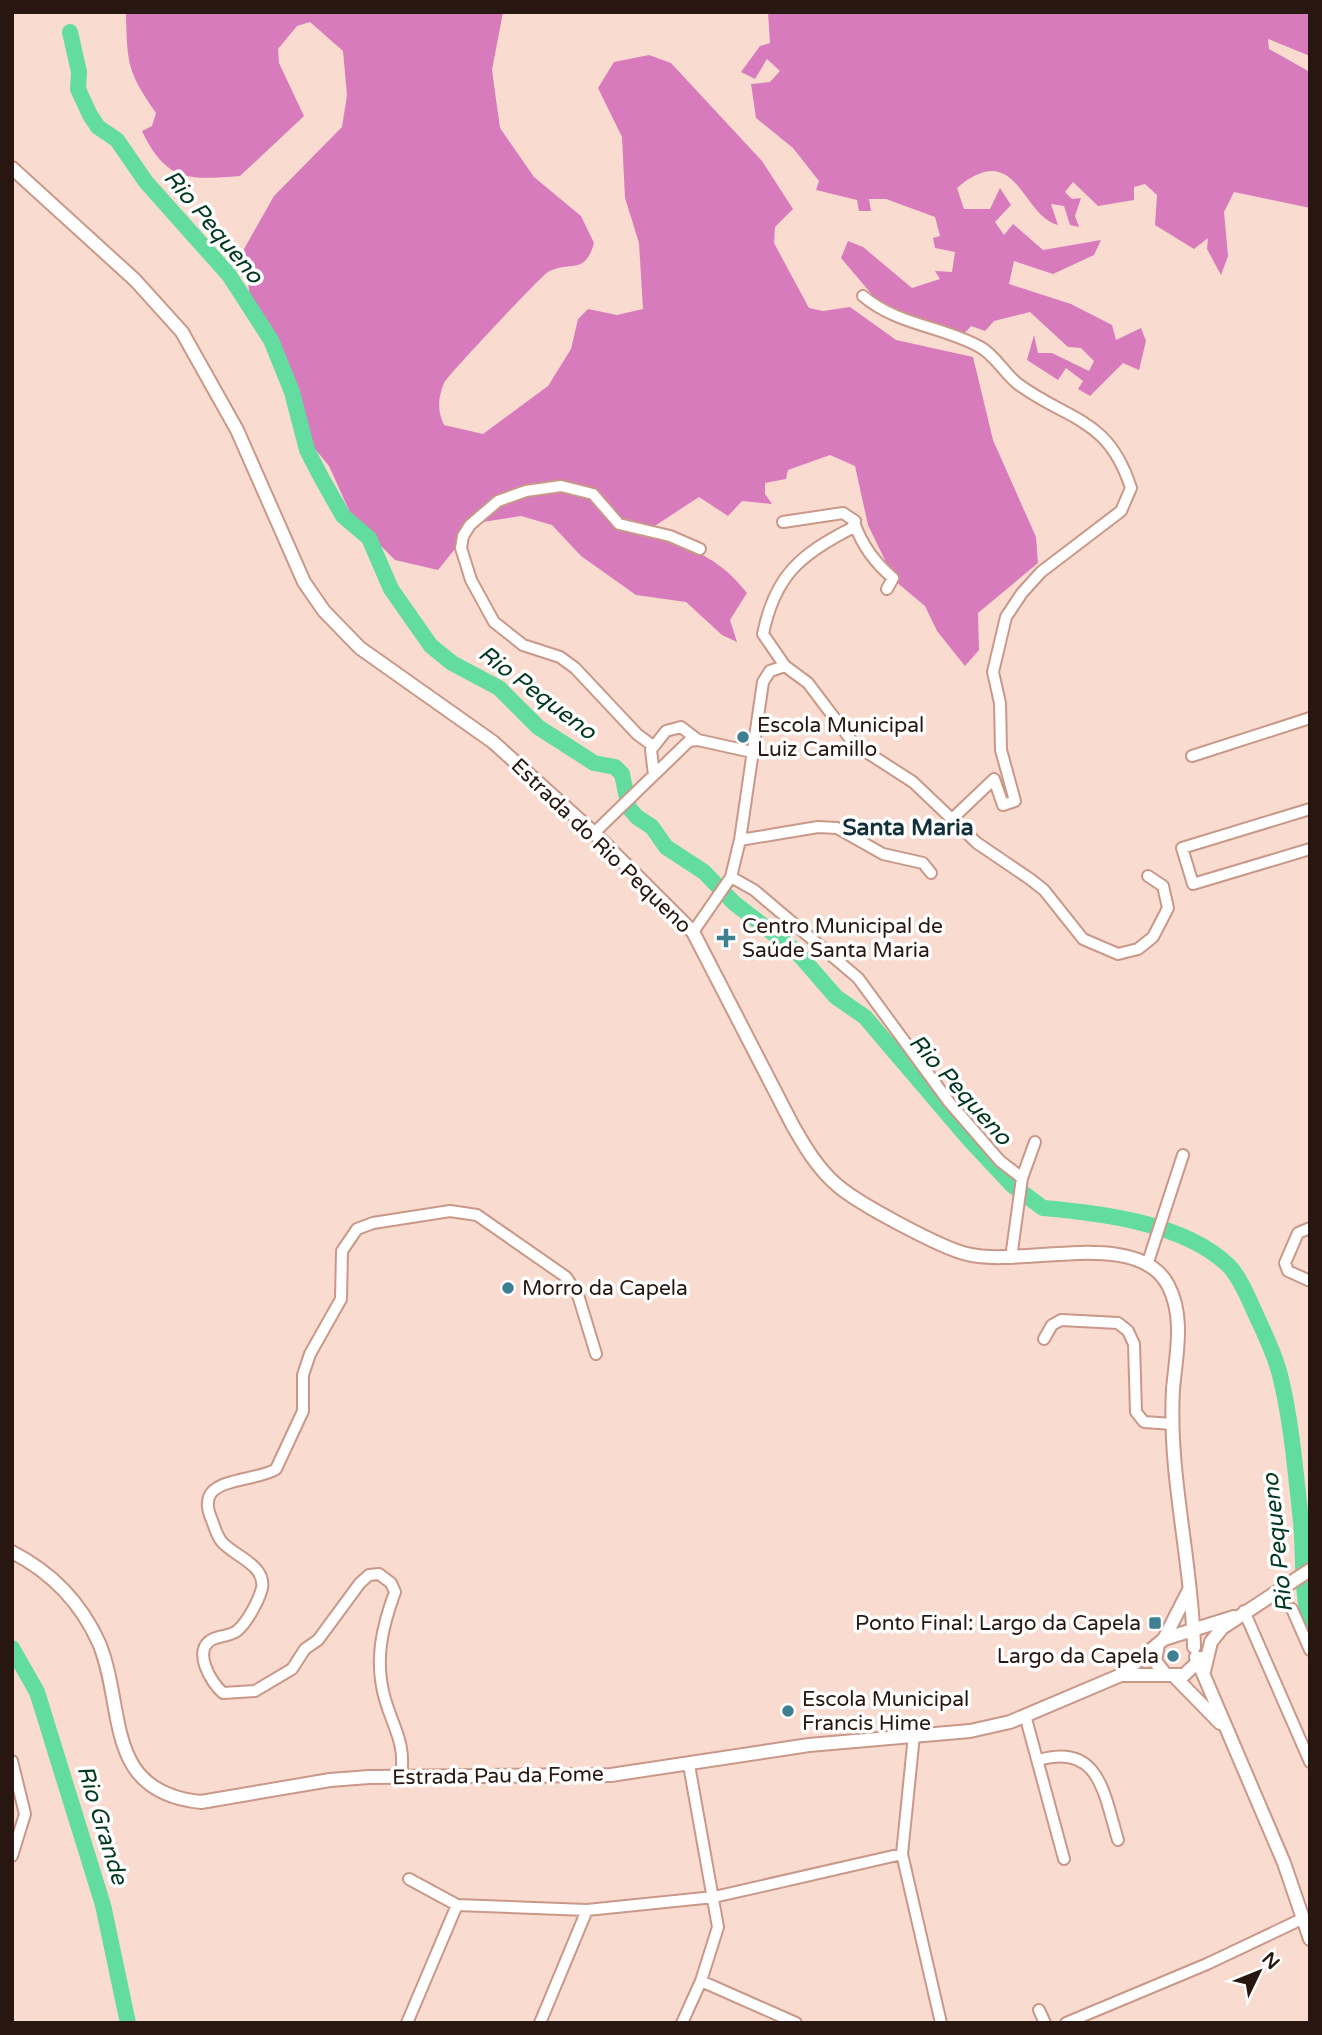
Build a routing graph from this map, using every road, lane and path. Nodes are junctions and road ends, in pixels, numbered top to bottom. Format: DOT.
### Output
graph roads {
  1 [pos="12,168"];
  2 [pos="863,296"];
  3 [pos="783,522"];
  4 [pos="855,525"];
  5 [pos="700,549"];
  6 [pos="887,589"];
  7 [pos="785,666"];
  8 [pos="1310,718"];
  9 [pos="698,740"];
  10 [pos="653,746"];
  11 [pos="752,752"];
  12 [pos="1192,756"];
  13 [pos="654,775"];
  14 [pos="1310,809"];
  15 [pos="951,819"];
  16 [pos="594,833"];
  17 [pos="740,840"];
  18 [pos="1310,849"];
  19 [pos="931,873"];
  20 [pos="1148,876"];
  21 [pos="729,880"];
  22 [pos="693,932"];
  23 [pos="1035,1142"];
  24 [pos="1183,1155"];
  25 [pos="1021,1180"];
  26 [pos="1310,1228"];
  27 [pos="1011,1258"];
  28 [pos="1147,1265"];
  29 [pos="1310,1281"];
  30 [pos="1044,1339"];
  31 [pos="596,1354"];
  32 [pos="1173,1424"];
  33 [pos="12,1552"];
  34 [pos="1310,1570"];
  35 [pos="1190,1587"];
  36 [pos="1192,1604"];
  37 [pos="1292,1609"];
  38 [pos="1239,1614"];
  39 [pos="1215,1624"];
  40 [pos="1194,1631"];
  41 [pos="1178,1635"];
  42 [pos="1161,1641"];
  43 [pos="1310,1650"];
  44 [pos="1199,1660"];
  45 [pos="1121,1675"];
  46 [pos="1171,1676"];
  47 [pos="1025,1715"];
  48 [pos="1225,1728"];
  49 [pos="914,1735"];
  50 [pos="1039,1760"];
  51 [pos="12,1761"];
  52 [pos="1310,1762"];
  53 [pos="689,1765"];
  54 [pos="401,1777"];
  55 [pos="1118,1840"];
  56 [pos="902,1854"];
  57 [pos="12,1857"];
  58 [pos="1064,1859"];
  59 [pos="409,1879"];
  60 [pos="714,1897"];
  61 [pos="457,1905"];
  62 [pos="587,1910"];
  63 [pos="1304,1918"];
  64 [pos="1310,1939"];
  65 [pos="701,1982"];
  66 [pos="1039,2010"];
  67 [pos="407,2023"];
  68 [pos="540,2023"];
  69 [pos="682,2023"];
  70 [pos="796,2023"];
  71 [pos="941,2023"];
  72 [pos="1045,2023"];
  73 [pos="1066,2023"];
  1 -- 16 [label="street, Estrada do Rio Pequeno"];
  2 -- 15 [label="street"];
  3 -- 4 [label="street"];
  4 -- 6 [label="street"];
  4 -- 7 [label="street"];
  5 -- 10 [label="street"];
  7 -- 11 [label="street"];
  7 -- 15 [label="street"];
  8 -- 12 [label="street"];
  9 -- 10 [label="street"];
  9 -- 11 [label="street"];
  9 -- 13 [label="street"];
  10 -- 13 [label="street"];
  11 -- 17 [label="street"];
  13 -- 16 [label="street"];
  14 -- 18 [label="street"];
  15 -- 20 [label="street"];
  16 -- 22 [label="street, Estrada do Rio Pequeno"];
  17 -- 19 [label="street"];
  17 -- 21 [label="street"];
  21 -- 22 [label="street"];
  21 -- 25 [label="street"];
  22 -- 27 [label="street, Estrada do Rio Pequeno"];
  23 -- 25 [label="street"];
  24 -- 28 [label="street"];
  25 -- 27 [label="street"];
  26 -- 29 [label="street"];
  27 -- 28 [label="street, Estrada do Rio Pequeno"];
  28 -- 32 [label="street"];
  30 -- 32 [label="street"];
  31 -- 54 [label="street"];
  32 -- 35 [label="street"];
  33 -- 54 [label="street, Estrada Pau da Fome"];
  34 -- 38 [label="street"];
  35 -- 36 [label="street"];
  35 -- 42 [label="street"];
  36 -- 39 [label="street"];
  36 -- 40 [label="street"];
  37 -- 43 [label="street"];
  38 -- 39 [label="street"];
  38 -- 44 [label="street"];
  38 -- 52 [label="street"];
  39 -- 40 [label="street"];
  40 -- 41 [label="street"];
  40 -- 44 [label="street"];
  41 -- 42 [label="street"];
  41 -- 44 [label="street"];
  42 -- 45 [label="street, Estrada Pau da Fome"];
  42 -- 46 [label="street"];
  44 -- 46 [label="street"];
  44 -- 48 [label="street"];
  45 -- 46 [label="street, Estrada Pau da Fome"];
  45 -- 47 [label="street, Estrada Pau da Fome"];
  46 -- 48 [label="street"];
  47 -- 49 [label="street, Estrada Pau da Fome"];
  47 -- 50 [label="street"];
  48 -- 63 [label="street"];
  49 -- 53 [label="street, Estrada Pau da Fome"];
  49 -- 56 [label="street"];
  50 -- 55 [label="street"];
  50 -- 58 [label="street"];
  51 -- 57 [label="street"];
  53 -- 54 [label="street, Estrada Pau da Fome"];
  53 -- 60 [label="street"];
  56 -- 60 [label="street"];
  56 -- 71 [label="street"];
  59 -- 61 [label="street"];
  60 -- 62 [label="street"];
  60 -- 65 [label="street"];
  61 -- 62 [label="street"];
  61 -- 67 [label="street"];
  62 -- 68 [label="street"];
  63 -- 64 [label="street"];
  63 -- 73 [label="street"];
  65 -- 69 [label="street"];
  65 -- 70 [label="street"];
  66 -- 72 [label="street"];
}
